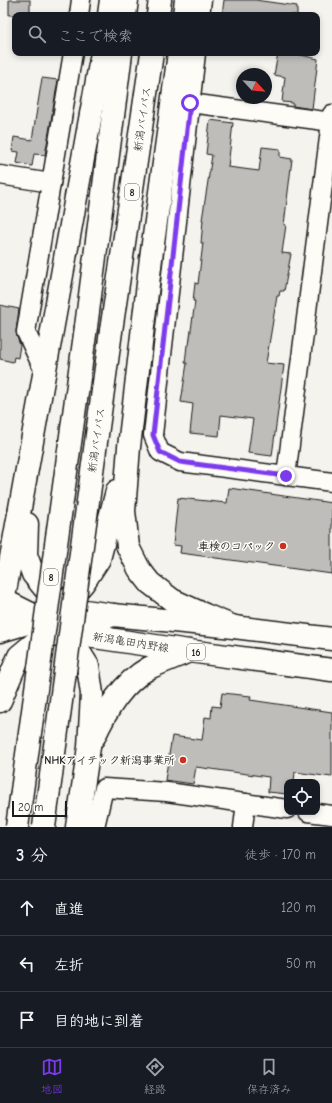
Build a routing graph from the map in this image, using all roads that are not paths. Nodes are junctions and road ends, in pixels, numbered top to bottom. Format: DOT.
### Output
graph roads {
  1 [pos="81,0"];
  2 [pos="111,0"];
  3 [pos="127,0"];
  4 [pos="160,0"];
  5 [pos="186,0"];
  6 [pos="202,0"];
  7 [pos="79,12"];
  8 [pos="109,12"];
  9 [pos="125,12"];
  10 [pos="158,12"];
  11 [pos="184,12"];
  12 [pos="200,12"];
  13 [pos="72,56"];
  14 [pos="101,56"];
  15 [pos="120,56"];
  16 [pos="152,56"];
  17 [pos="179,56"];
  18 [pos="196,56"];
  19 [pos="190,103"];
  20 [pos="332,119"];
  21 [pos="0,175"];
  22 [pos="51,183"];
  23 [pos="44,371"];
  24 [pos="129,447"];
  25 [pos="26,469"];
  26 [pos="286,476"];
  27 [pos="332,482"];
  28 [pos="0,534"];
  29 [pos="1,607"];
  30 [pos="60,607"];
  31 [pos="113,615"];
  32 [pos="41,619"];
  33 [pos="85,624"];
  34 [pos="234,627"];
  35 [pos="0,631"];
  36 [pos="59,633"];
  37 [pos="107,638"];
  38 [pos="332,639"];
  39 [pos="189,651"];
  40 [pos="332,670"];
  41 [pos="0,701"];
  42 [pos="89,747"];
  43 [pos="246,803"];
  44 [pos="284,809"];
  45 [pos="320,814"];
  46 [pos="332,815"];
  47 [pos="17,827"];
  48 [pos="44,827"];
  49 [pos="77,827"];
  50 [pos="95,827"];
  51 [pos="243,827"];
  1 -- 7 [label="street"];
  2 -- 8 [label="main road"];
  3 -- 9 [label="main road"];
  4 -- 10 [label="main road"];
  5 -- 11 [label="main road"];
  6 -- 12 [label="street"];
  13 -- 22 [label="street"];
  14 -- 23 [label="main road"];
  15 -- 47 [label="main road, 8, bridge"];
  16 -- 48 [label="main road, 新潟バイパス / 8, bridge"];
  17 -- 24 [label="main road"];
  18 -- 19 [label="street"];
  19 -- 20 [label="street"];
  19 -- 26 [label="street"];
  20 -- 26 [label="street"];
  21 -- 22 [label="street"];
  22 -- 23 [label="street"];
  23 -- 25 [label="main road"];
  24 -- 30 [label="main road"];
  24 -- 34 [label="main road"];
  25 -- 28 [label="main road"];
  25 -- 29 [label="main road"];
  25 -- 30 [label="main road"];
  26 -- 27 [label="street"];
  29 -- 30 [label="main road"];
  29 -- 32 [label="main road"];
  30 -- 31 [label="main road"];
  30 -- 32 [label="main road"];
  30 -- 33 [label="main road"];
  31 -- 33 [label="main road"];
  31 -- 34 [label="main road"];
  32 -- 35 [label="main road"];
  32 -- 36 [label="main road"];
  33 -- 36 [label="main road"];
  33 -- 37 [label="main road"];
  34 -- 38 [label="main road"];
  35 -- 36 [label="main road, 新潟亀田内野線 / 16"];
  36 -- 37 [label="main road, 新潟亀田内野線 / 16"];
  36 -- 41 [label="main road"];
  36 -- 42 [label="main road"];
  37 -- 39 [label="main road, 新潟亀田内野線 / 16"];
  39 -- 40 [label="main road, 新潟亀田内野線 / 16"];
  39 -- 42 [label="main road"];
  42 -- 49 [label="main road"];
  43 -- 44 [label="street"];
  43 -- 50 [label="street"];
  43 -- 51 [label="street"];
  45 -- 46 [label="street"];
}
